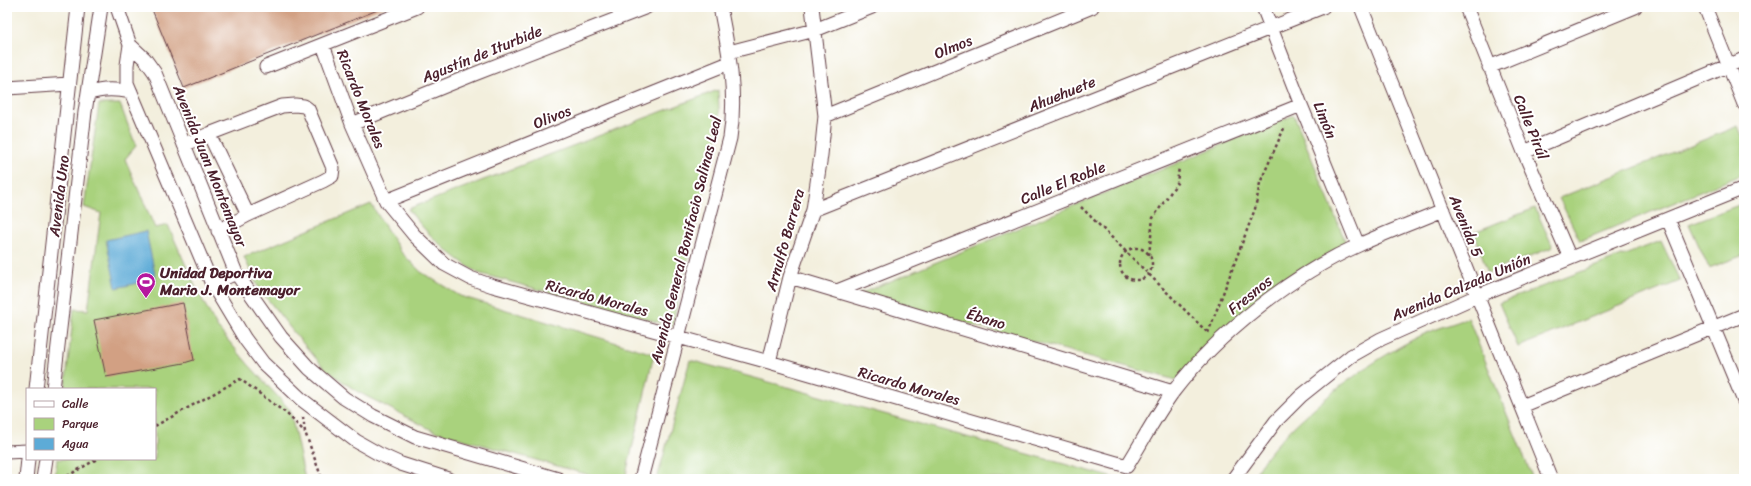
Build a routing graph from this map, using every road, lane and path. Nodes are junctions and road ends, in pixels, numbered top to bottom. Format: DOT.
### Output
graph roads {
  1 [pos="78,7"];
  2 [pos="101,7"];
  3 [pos="118,7"];
  4 [pos="417,7"];
  5 [pos="648,7"];
  6 [pos="720,7"];
  7 [pos="812,7"];
  8 [pos="872,7"];
  9 [pos="1092,7"];
  10 [pos="1263,7"];
  11 [pos="1323,7"];
  12 [pos="1361,7"];
  13 [pos="1466,7"];
  14 [pos="1635,7"];
  15 [pos="1705,7"];
  16 [pos="1272,28"];
  17 [pos="816,30"];
  18 [pos="130,45"];
  19 [pos="323,45"];
  20 [pos="729,58"];
  21 [pos="1744,59"];
  22 [pos="1728,66"];
  23 [pos="266,67"];
  24 [pos="1489,67"];
  25 [pos="69,84"];
  26 [pos="7,88"];
  27 [pos="130,92"];
  28 [pos="88,94"];
  29 [pos="1744,104"];
  30 [pos="1297,106"];
  31 [pos="825,116"];
  32 [pos="352,124"];
  33 [pos="209,134"];
  34 [pos="184,145"];
  35 [pos="1524,152"];
  36 [pos="1178,154"];
  37 [pos="1744,188"];
  38 [pos="1071,197"];
  39 [pos="386,201"];
  40 [pos="813,210"];
  41 [pos="1443,210"];
  42 [pos="248,215"];
  43 [pos="1668,219"];
  44 [pos="218,231"];
  45 [pos="1358,245"];
  46 [pos="1126,251"];
  47 [pos="1149,255"];
  48 [pos="1570,258"];
  49 [pos="236,273"];
  50 [pos="1149,274"];
  51 [pos="790,277"];
  52 [pos="212,284"];
  53 [pos="837,291"];
  54 [pos="1477,296"];
  55 [pos="1744,315"];
  56 [pos="1714,328"];
  57 [pos="1208,333"];
  58 [pos="679,338"];
  59 [pos="1219,343"];
  60 [pos="769,362"];
  61 [pos="36,388"];
  62 [pos="53,388"];
  63 [pos="1173,392"];
  64 [pos="1744,401"];
  65 [pos="1522,406"];
  66 [pos="156,425"];
  67 [pos="26,451"];
  68 [pos="7,452"];
  69 [pos="28,460"];
  70 [pos="46,460"];
  71 [pos="95,460"];
  72 [pos="1127,466"];
  73 [pos="518,474"];
  74 [pos="26,479"];
  75 [pos="43,479"];
  76 [pos="62,479"];
  77 [pos="322,479"];
  78 [pos="448,479"];
  79 [pos="558,479"];
  80 [pos="641,479"];
  81 [pos="1233,479"];
  82 [pos="1551,479"];
  1 -- 25 [label="street, Avenida Uno"];
  2 -- 28 [label="street, Avenida Uno"];
  3 -- 18 [label="street, Avenida Juan Montemayor"];
  4 -- 19 [label="street"];
  5 -- 32 [label="street, Agustín de Iturbide"];
  6 -- 20 [label="street, Avenida General Bonifacio Salinas Leal"];
  7 -- 17 [label="street, Arnulfo Barrera"];
  8 -- 17 [label="street, Olivos"];
  9 -- 31 [label="street, Olmos"];
  10 -- 16 [label="street, Limón"];
  11 -- 16 [label="street, Ahuehuete"];
  12 -- 41 [label="street, Avenida 5"];
  13 -- 24 [label="street, Calle Pirúl"];
  14 -- 24 [label="street"];
  15 -- 22 [label="street"];
  16 -- 30 [label="street, Limón"];
  16 -- 40 [label="street, Ahuehuete"];
  17 -- 20 [label="street, Olivos"];
  17 -- 31 [label="street, Arnulfo Barrera"];
  18 -- 27 [label="street, Avenida Juan Montemayor"];
  18 -- 34 [label="street, Avenida Juan Montemayor"];
  19 -- 23 [label="street"];
  19 -- 32 [label="street, Ricardo Morales"];
  20 -- 39 [label="street, Olivos"];
  20 -- 58 [label="street, Avenida General Bonifacio Salinas Leal"];
  21 -- 22 [label="street"];
  22 -- 29 [label="street"];
  22 -- 35 [label="street"];
  24 -- 35 [label="street, Calle Pirúl"];
  25 -- 26 [label="street"];
  25 -- 61 [label="street, Avenida Uno"];
  27 -- 28 [label="street"];
  27 -- 52 [label="street, Avenida Juan Montemayor"];
  28 -- 62 [label="street, Avenida Uno"];
  30 -- 36 [label="street, Calle El Roble"];
  30 -- 45 [label="street, Limón"];
  30 -- 57 [label="path"];
  31 -- 40 [label="street, Arnulfo Barrera"];
  32 -- 39 [label="street, Ricardo Morales"];
  33 -- 34 [label="street"];
  33 -- 42 [label="street"];
  33 -- 42 [label="street"];
  34 -- 44 [label="street, Avenida Juan Montemayor"];
  35 -- 48 [label="street, Calle Pirúl"];
  36 -- 38 [label="street, Calle El Roble"];
  36 -- 47 [label="path"];
  37 -- 43 [label="street, Avenida Calzada Unión"];
  38 -- 46 [label="path"];
  38 -- 53 [label="street, Calle El Roble"];
  39 -- 58 [label="street, Ricardo Morales"];
  40 -- 51 [label="street, Arnulfo Barrera"];
  41 -- 45 [label="street, Fresnos"];
  41 -- 54 [label="street, Avenida 5"];
  42 -- 44 [label="street"];
  43 -- 48 [label="street, Avenida Calzada Unión"];
  43 -- 56 [label="street"];
  44 -- 49 [label="street, Avenida Juan Montemayor"];
  45 -- 59 [label="street, Fresnos"];
  46 -- 47 [label="path"];
  46 -- 50 [label="path"];
  46 -- 50 [label="path"];
  47 -- 50 [label="path"];
  48 -- 54 [label="street, Avenida Calzada Unión"];
  49 -- 52 [label="street"];
  49 -- 73 [label="street, Avenida Juan Montemayor"];
  50 -- 57 [label="path"];
  51 -- 53 [label="street, Ébano"];
  51 -- 60 [label="street, Arnulfo Barrera"];
  52 -- 78 [label="street, Avenida Juan Montemayor"];
  53 -- 63 [label="street, Ébano"];
  54 -- 65 [label="street, Avenida 5"];
  54 -- 81 [label="street, Avenida Calzada Unión"];
  55 -- 56 [label="street"];
  56 -- 64 [label="street"];
  56 -- 65 [label="street"];
  57 -- 59 [label="path"];
  58 -- 60 [label="street, Ricardo Morales"];
  58 -- 80 [label="street, Avenida General Bonifacio Salinas Leal"];
  59 -- 63 [label="street, Fresnos"];
  60 -- 72 [label="street, Ricardo Morales"];
  63 -- 72 [label="street, Fresnos"];
  65 -- 82 [label="street, Avenida 5"];
  66 -- 77 [label="path"];
  67 -- 68 [label="street"];
  69 -- 74 [label="street"];
  70 -- 75 [label="street"];
  71 -- 76 [label="path"];
  73 -- 79 [label="street, Avenida Juan Montemayor"];
}
